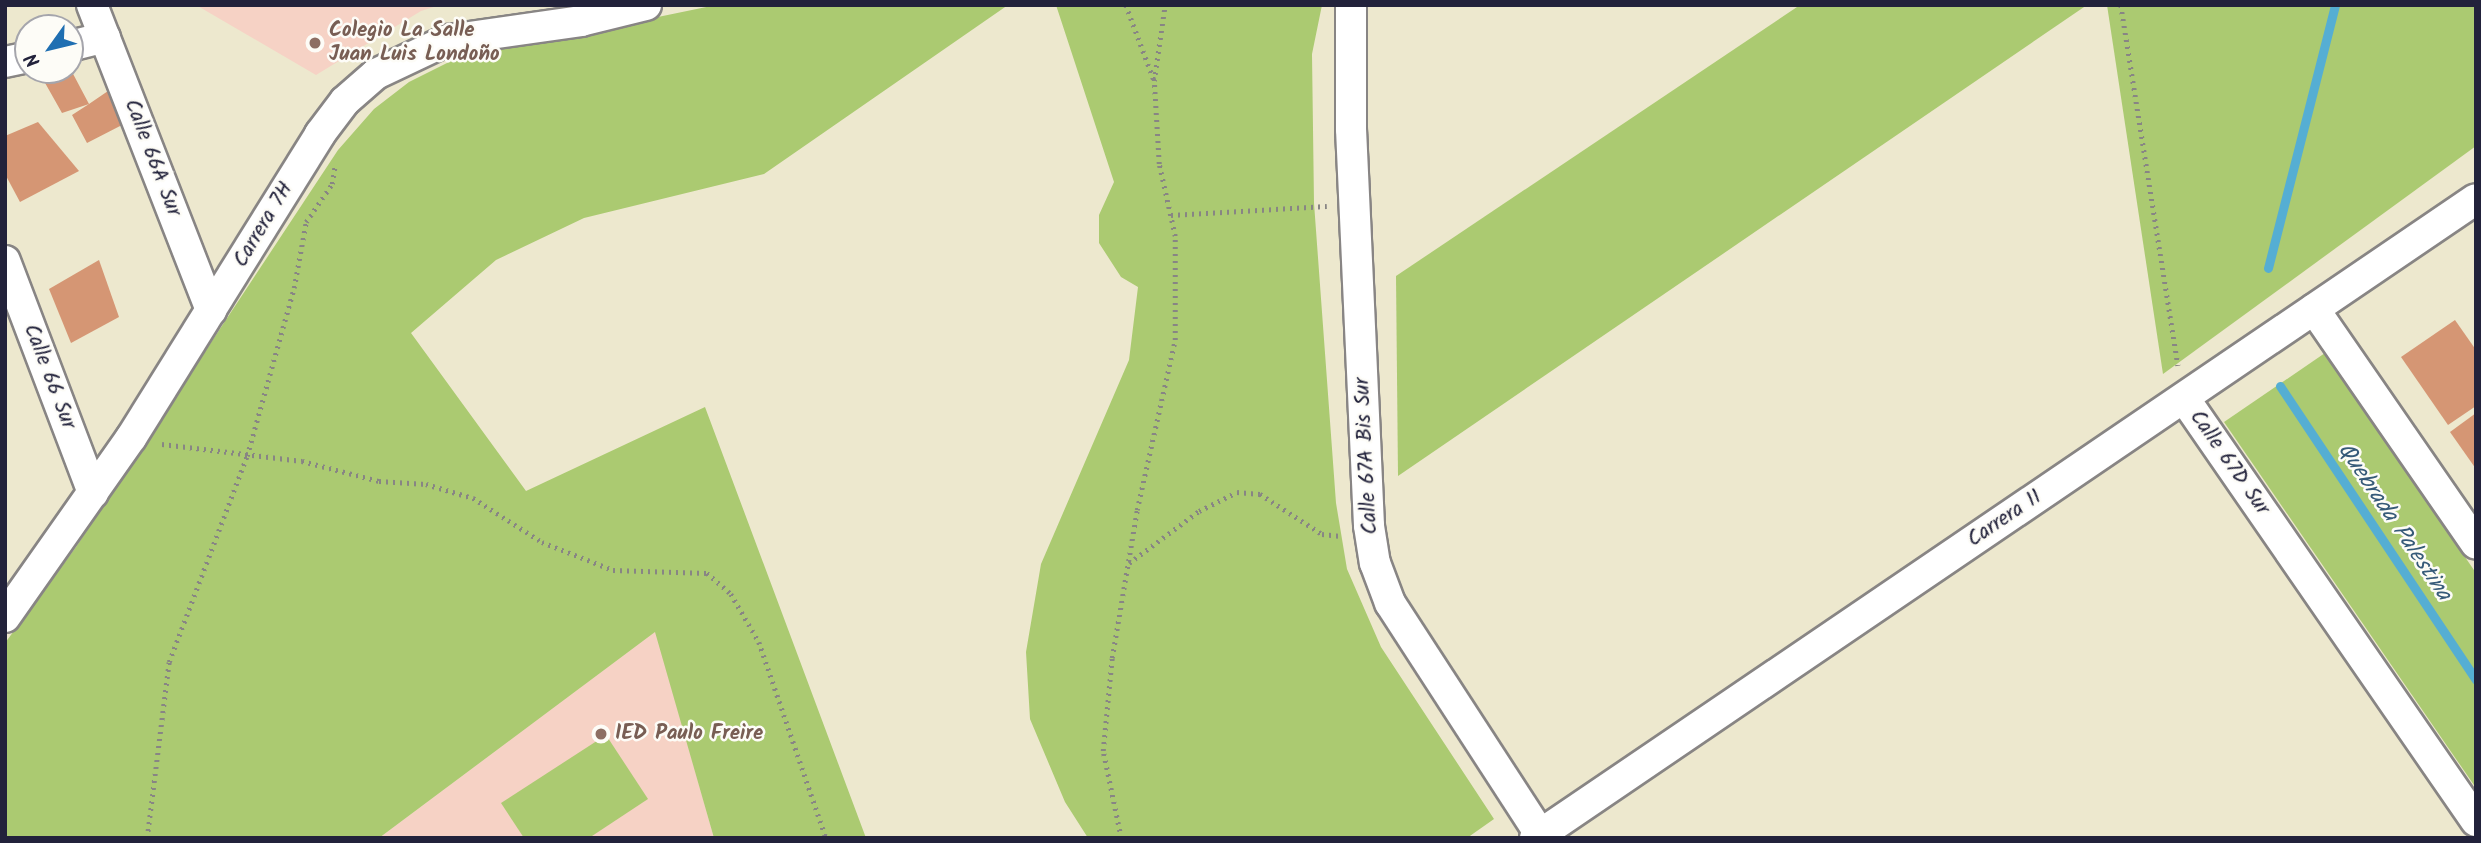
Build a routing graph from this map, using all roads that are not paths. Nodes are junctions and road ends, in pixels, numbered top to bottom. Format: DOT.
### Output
graph roads {
  1 [pos="92,5"];
  2 [pos="646,5"];
  3 [pos="1350,18"];
  4 [pos="104,37"];
  5 [pos="84,42"];
  6 [pos="2476,199"];
  7 [pos="5,261"];
  8 [pos="2314,309"];
  9 [pos="211,311"];
  10 [pos="2183,398"];
  11 [pos="93,493"];
  12 [pos="2476,544"];
  13 [pos="5,617"];
  14 [pos="2476,821"];
  15 [pos="1537,836"];
  1 -- 4 [label="street, Calle 66A Sur"];
  2 -- 9 [label="street, Carrera 7H"];
  3 -- 15 [label="street, Calle 67A Bis Sur"];
  4 -- 5 [label="street"];
  4 -- 9 [label="street, Calle 66A Sur"];
  6 -- 8 [label="street, Carrera 11"];
  7 -- 11 [label="street, Calle 66 Sur"];
  8 -- 10 [label="street, Carrera 11"];
  8 -- 12 [label="street"];
  9 -- 11 [label="street, Carrera 7H"];
  10 -- 14 [label="street, Calle 67D Sur"];
  10 -- 15 [label="street, Carrera 11"];
  11 -- 13 [label="street, Carrera 7H"];
}
